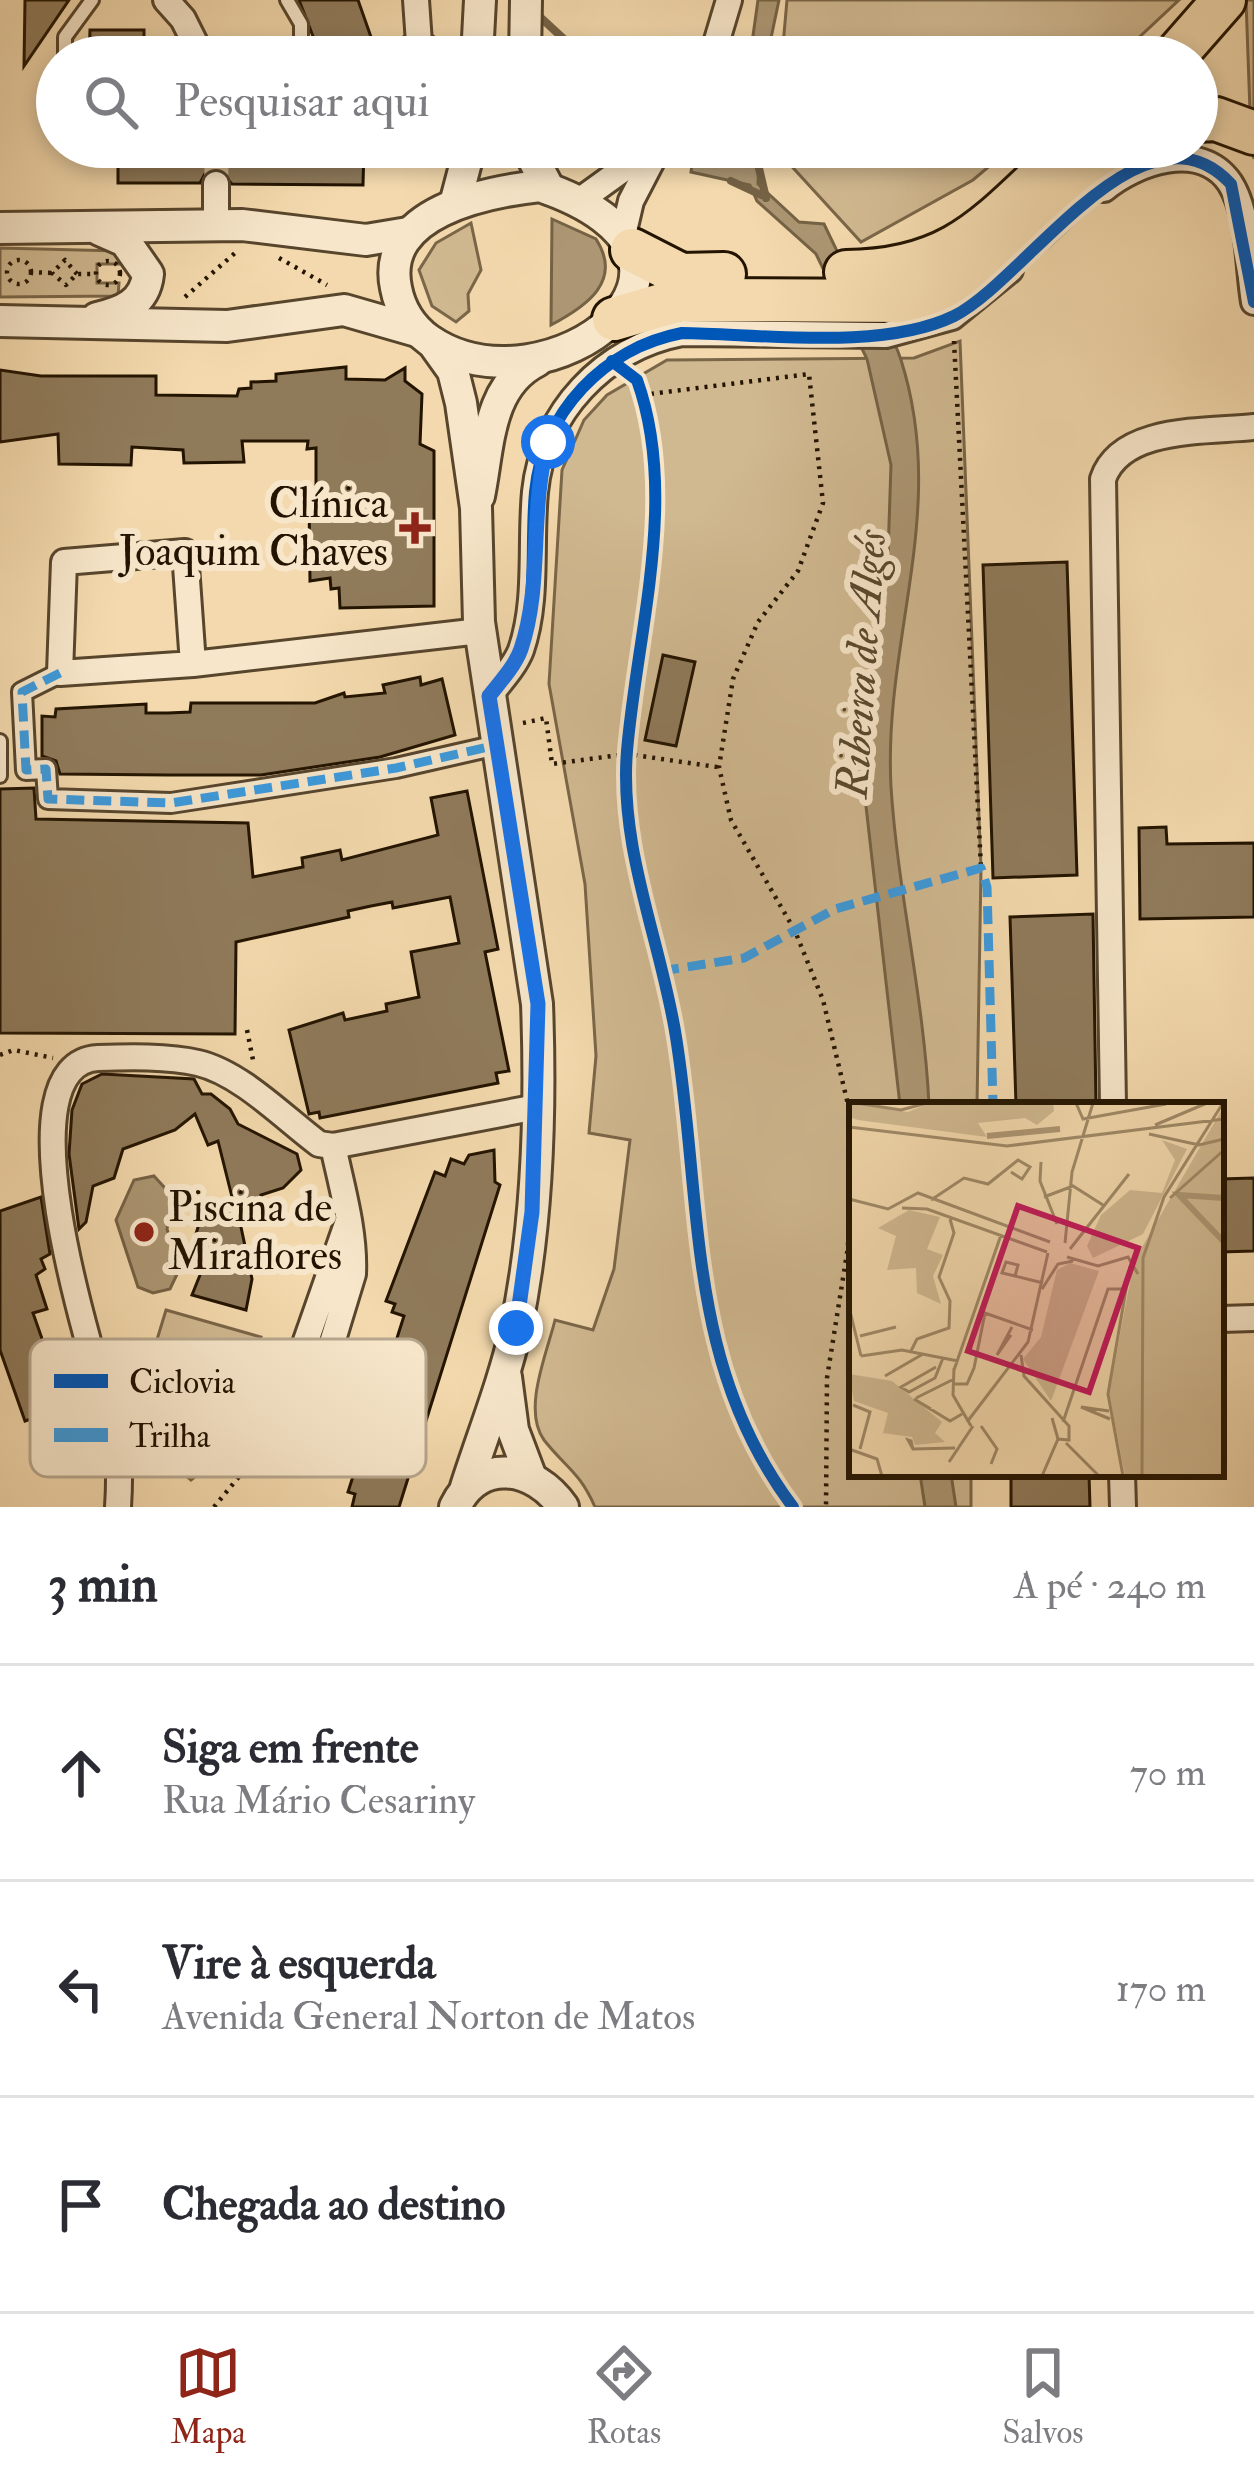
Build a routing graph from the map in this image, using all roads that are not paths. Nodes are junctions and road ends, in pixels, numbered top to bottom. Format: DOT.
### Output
graph roads {
  1 [pos="92,0"];
  2 [pos="166,0"];
  3 [pos="287,0"];
  4 [pos="416,0"];
  5 [pos="480,0"];
  6 [pos="526,0"];
  7 [pos="729,0"];
  8 [pos="1224,0"];
  9 [pos="66,36"];
  10 [pos="192,36"];
  11 [pos="302,36"];
  12 [pos="426,36"];
  13 [pos="478,36"];
  14 [pos="525,36"];
  15 [pos="718,36"];
  16 [pos="1192,36"];
  17 [pos="1218,120"];
  18 [pos="1254,133"];
  19 [pos="464,168"];
  20 [pos="538,168"];
  21 [pos="626,168"];
  22 [pos="646,168"];
  23 [pos="1048,168"];
  24 [pos="1101,168"];
  25 [pos="1136,168"];
  26 [pos="1209,168"];
  27 [pos="216,184"];
  28 [pos="549,189"];
  29 [pos="579,201"];
  30 [pos="454,204"];
  31 [pos="216,224"];
  32 [pos="0,228"];
  33 [pos="88,229"];
  34 [pos="407,233"];
  35 [pos="628,240"];
  36 [pos="1254,302"];
  37 [pos="9,309"];
  38 [pos="71,309"];
  39 [pos="614,319"];
  40 [pos="425,337"];
  41 [pos="541,359"];
  42 [pos="1254,427"];
  43 [pos="476,508"];
  44 [pos="480,631"];
  45 [pos="193,664"];
  46 [pos="60,673"];
  47 [pos="489,696"];
  48 [pos="496,737"];
  49 [pos="0,741"];
  50 [pos="0,776"];
  51 [pos="1113,1102"];
  52 [pos="537,1108"];
  53 [pos="27,1132"];
  54 [pos="333,1147"];
  55 [pos="28,1174"];
  56 [pos="1254,1318"];
  57 [pos="1224,1319"];
  58 [pos="84,1339"];
  59 [pos="333,1339"];
  60 [pos="506,1367"];
  61 [pos="530,1475"];
  62 [pos="120,1477"];
  63 [pos="1122,1477"];
  64 [pos="461,1497"];
  65 [pos="118,1507"];
  66 [pos="562,1507"];
  67 [pos="1123,1507"];
  1 -- 9 [label="lane"];
  2 -- 10 [label="street"];
  3 -- 11 [label="lane"];
  4 -- 12 [label="street"];
  5 -- 13 [label="street"];
  6 -- 14 [label="street"];
  7 -- 15 [label="street"];
  8 -- 16 [label="highway"];
  17 -- 18 [label="highway"];
  19 -- 30 [label="street"];
  20 -- 28 [label="street"];
  21 -- 29 [label="street"];
  22 -- 35 [label="street"];
  23 -- 35 [label="highway"];
  24 -- 39 [label="highway"];
  25 -- 47 [label="street"];
  26 -- 36 [label="street"];
  27 -- 31 [label="street"];
  28 -- 29 [label="street"];
  28 -- 30 [label="street"];
  29 -- 35 [label="street"];
  30 -- 34 [label="street"];
  31 -- 33 [label="street"];
  31 -- 34 [label="street"];
  32 -- 33 [label="street"];
  33 -- 38 [label="street"];
  34 -- 40 [label="street"];
  35 -- 39 [label="street"];
  37 -- 38 [label="street"];
  38 -- 40 [label="street"];
  39 -- 41 [label="street"];
  40 -- 41 [label="street"];
  40 -- 43 [label="street"];
  41 -- 43 [label="street"];
  42 -- 51 [label="street"];
  43 -- 44 [label="street"];
  44 -- 45 [label="street"];
  44 -- 47 [label="street"];
  45 -- 46 [label="street"];
  45 -- 46 [label="street"];
  46 -- 48 [label="street"];
  47 -- 48 [label="street"];
  48 -- 52 [label="street"];
  49 -- 50 [label="lane"];
  52 -- 54 [label="street"];
  52 -- 60 [label="street"];
  53 -- 54 [label="street"];
  54 -- 59 [label="street"];
  55 -- 58 [label="street"];
  56 -- 57 [label="street"];
  60 -- 61 [label="street"];
  60 -- 64 [label="street"];
  61 -- 64 [label="street"];
  61 -- 66 [label="street"];
  62 -- 65 [label="street"];
  63 -- 67 [label="street"];
}
